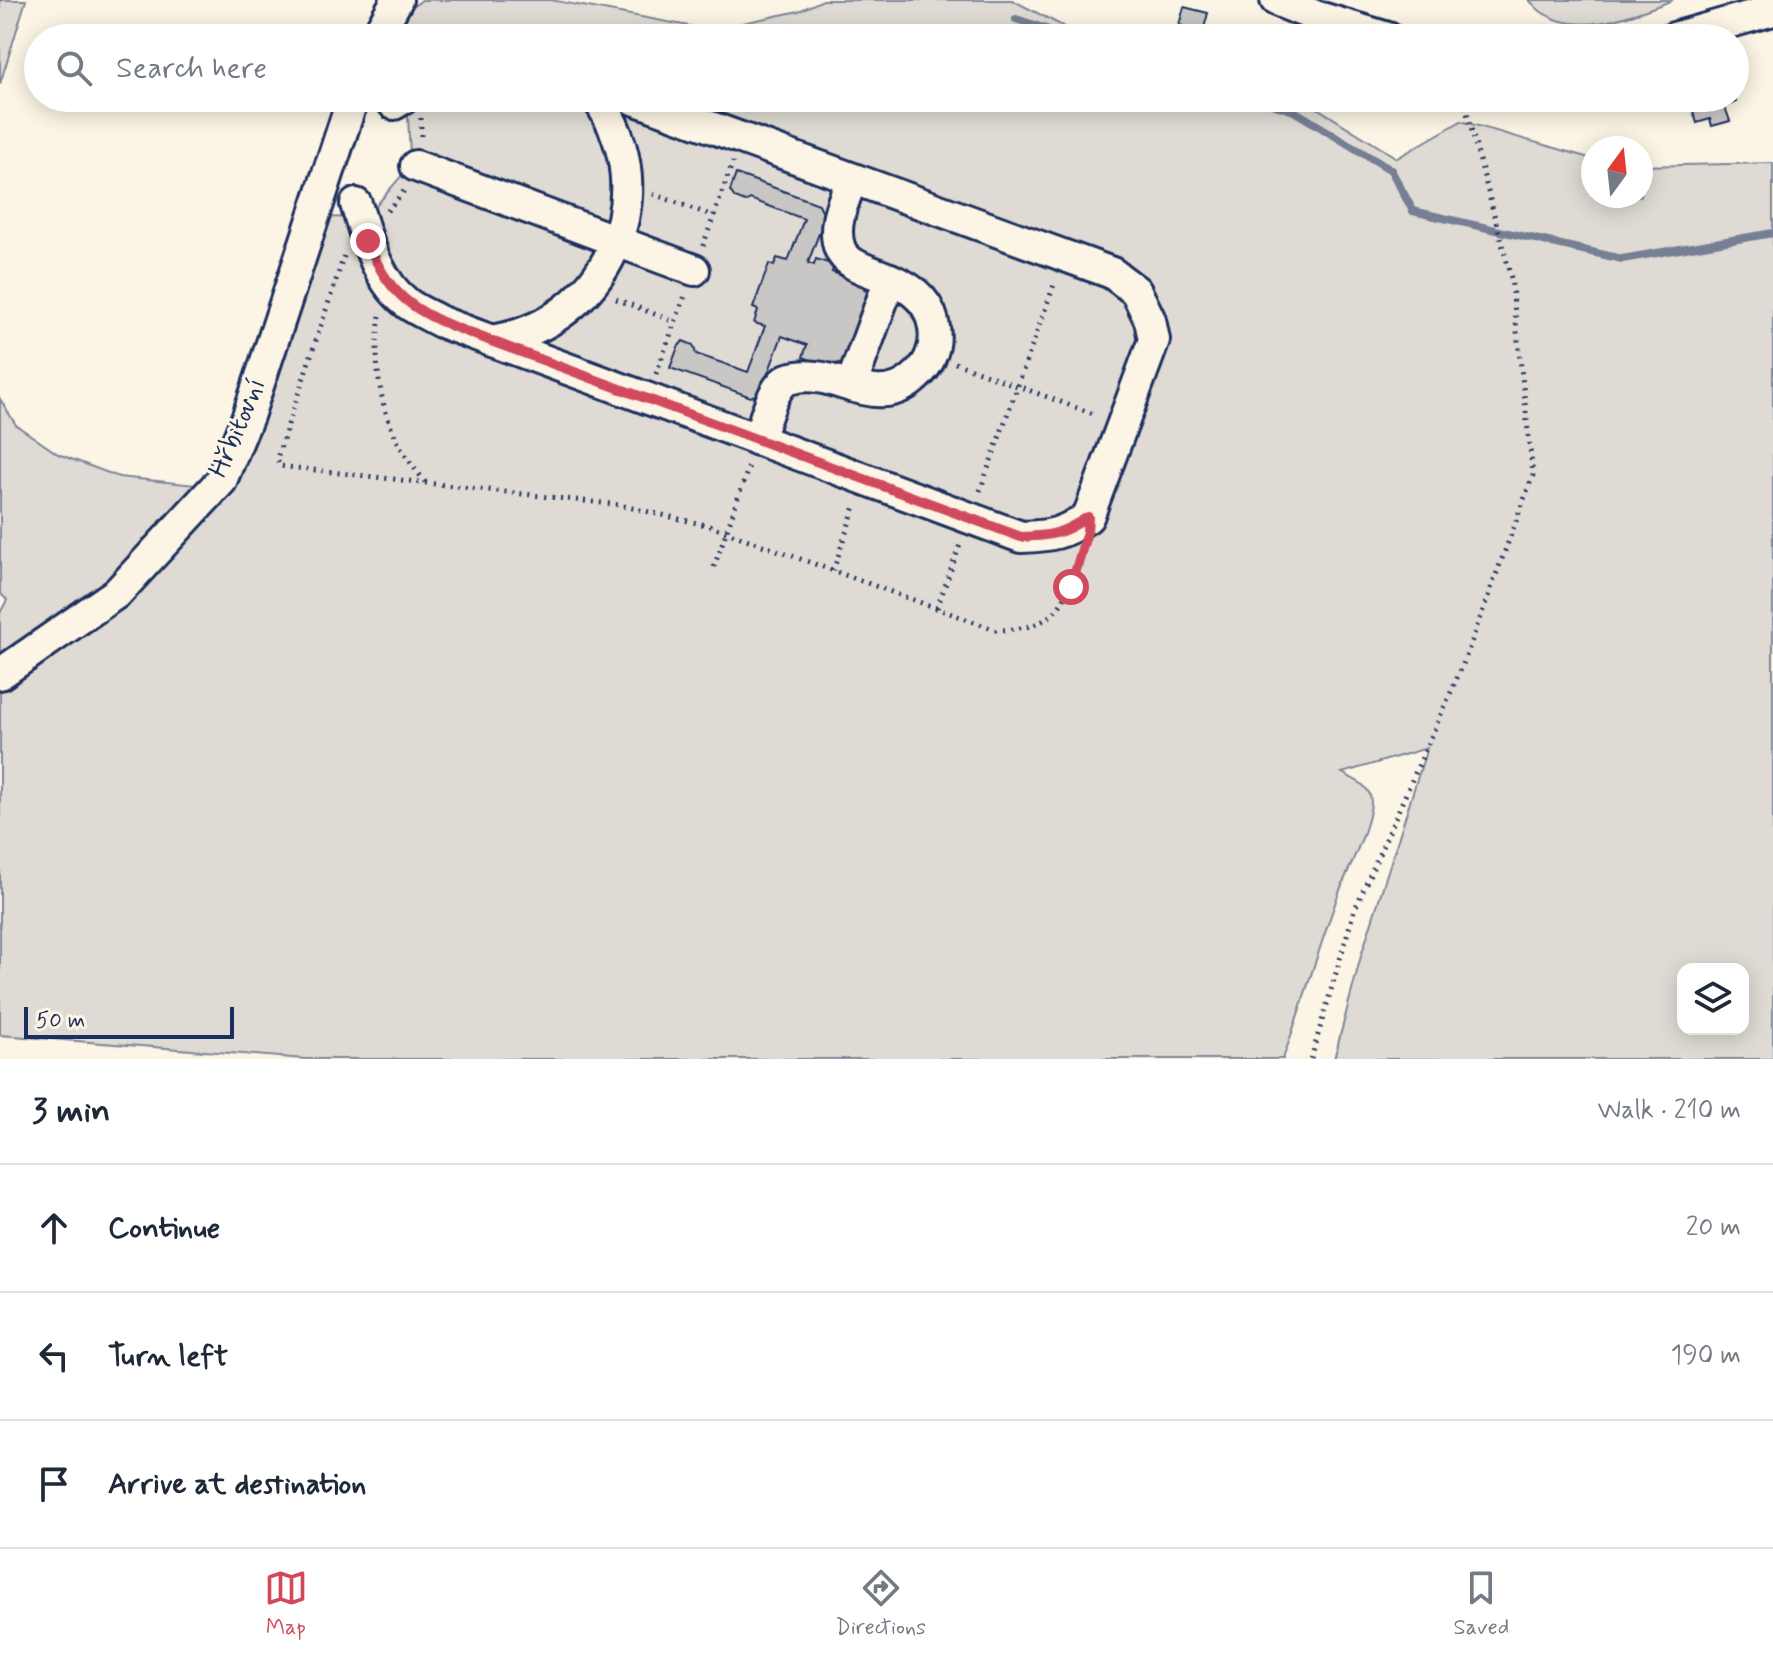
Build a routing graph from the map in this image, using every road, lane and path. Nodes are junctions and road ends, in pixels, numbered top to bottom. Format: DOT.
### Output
graph roads {
  1 [pos="397,0"];
  2 [pos="1276,0"];
  3 [pos="1773,10"];
  4 [pos="384,24"];
  5 [pos="1342,24"];
  6 [pos="1724,24"];
  7 [pos="348,112"];
  8 [pos="606,112"];
  9 [pos="669,112"];
  10 [pos="1467,112"];
  11 [pos="416,166"];
  12 [pos="852,179"];
  13 [pos="626,184"];
  14 [pos="356,204"];
  15 [pos="713,216"];
  16 [pos="617,240"];
  17 [pos="368,241"];
  18 [pos="1064,256"];
  19 [pos="694,270"];
  20 [pos="890,279"];
  21 [pos="389,284"];
  22 [pos="589,289"];
  23 [pos="675,322"];
  24 [pos="491,341"];
  25 [pos="931,355"];
  26 [pos="851,386"];
  27 [pos="1017,386"];
  28 [pos="1122,425"];
  29 [pos="758,440"];
  30 [pos="864,479"];
  31 [pos="426,483"];
  32 [pos="1088,517"];
  33 [pos="970,518"];
  34 [pos="726,532"];
  35 [pos="714,567"];
  36 [pos="833,571"];
  37 [pos="937,608"];
  38 [pos="0,674"];
  39 [pos="1311,1059"];
  1 -- 4 [label="street"];
  2 -- 5 [label="street"];
  3 -- 6 [label="street"];
  7 -- 38 [label="street, Hřbitovní"];
  8 -- 13 [label="street"];
  9 -- 12 [label="street"];
  10 -- 39 [label="path"];
  11 -- 16 [label="street"];
  12 -- 18 [label="street"];
  12 -- 20 [label="street"];
  13 -- 15 [label="path"];
  13 -- 16 [label="street"];
  14 -- 17 [label="street"];
  16 -- 19 [label="street"];
  16 -- 22 [label="street"];
  17 -- 21 [label="street"];
  17 -- 31 [label="path"];
  18 -- 27 [label="path"];
  18 -- 28 [label="street"];
  20 -- 25 [label="street"];
  20 -- 26 [label="street"];
  21 -- 24 [label="street"];
  21 -- 31 [label="path"];
  22 -- 23 [label="path"];
  22 -- 24 [label="street"];
  24 -- 29 [label="street"];
  25 -- 26 [label="street"];
  25 -- 27 [label="path"];
  26 -- 29 [label="street"];
  27 -- 28 [label="path"];
  27 -- 33 [label="path"];
  28 -- 32 [label="street"];
  29 -- 30 [label="street"];
  29 -- 34 [label="path"];
  30 -- 33 [label="street"];
  30 -- 36 [label="path"];
  31 -- 34 [label="path"];
  32 -- 33 [label="street"];
  32 -- 37 [label="path"];
  33 -- 37 [label="path"];
  34 -- 35 [label="path"];
  34 -- 36 [label="path"];
  36 -- 37 [label="path"];
}
